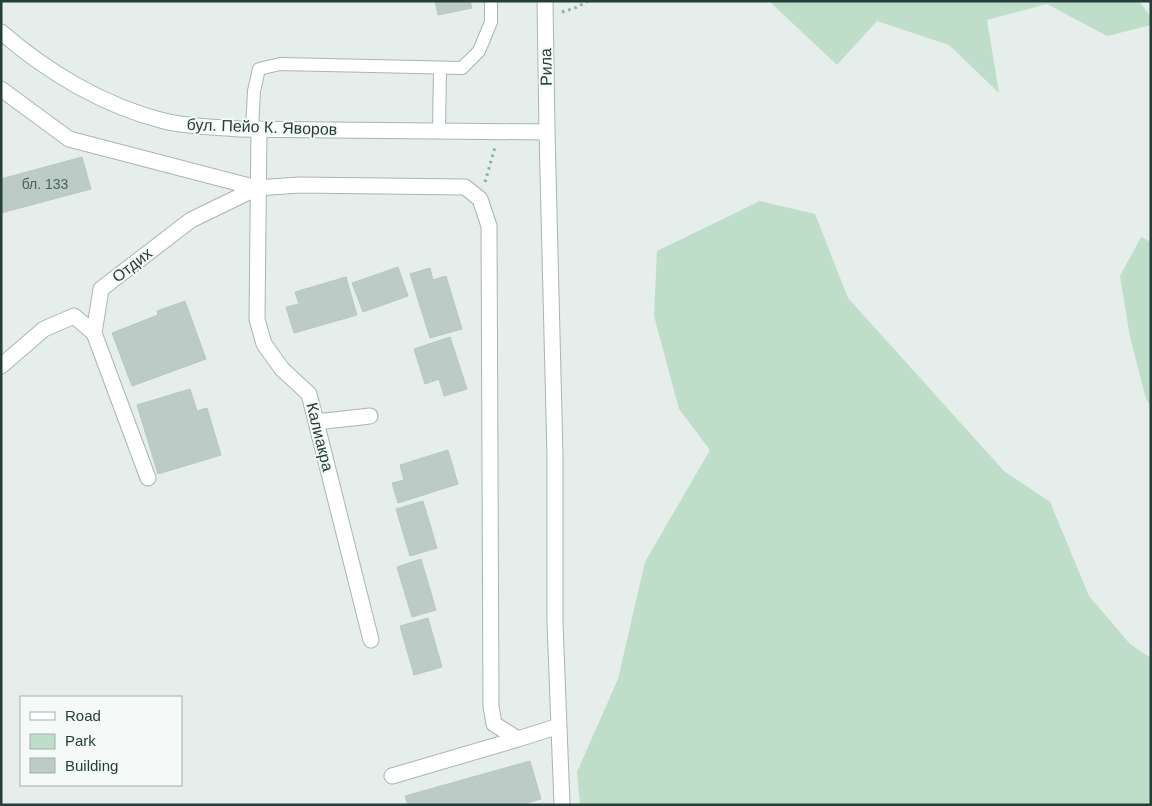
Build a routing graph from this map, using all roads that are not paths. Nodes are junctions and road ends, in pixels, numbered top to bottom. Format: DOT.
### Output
graph roads {
  1 [pos="491,1"];
  2 [pos="545,9"];
  3 [pos="1,32"];
  4 [pos="440,68"];
  5 [pos="1,89"];
  6 [pos="255,129"];
  7 [pos="438,131"];
  8 [pos="547,132"];
  9 [pos="257,188"];
  10 [pos="94,333"];
  11 [pos="1,366"];
  12 [pos="370,416"];
  13 [pos="316,422"];
  14 [pos="148,478"];
  15 [pos="371,640"];
  16 [pos="559,726"];
  17 [pos="518,739"];
  18 [pos="392,776"];
  19 [pos="562,805"];
  1 -- 4 [label="lane"];
  2 -- 8 [label="street, Рила"];
  3 -- 6 [label="street, бул. Пейо К. Яворов"];
  4 -- 6 [label="lane"];
  4 -- 7 [label="lane"];
  5 -- 9 [label="street"];
  6 -- 7 [label="street, бул. Пейо К. Яворов"];
  6 -- 9 [label="street, Калиакра"];
  7 -- 8 [label="street, бул. Пейо К. Яворов"];
  8 -- 16 [label="street, Рила"];
  9 -- 10 [label="street, Отдих"];
  9 -- 13 [label="street, Калиакра"];
  9 -- 17 [label="street"];
  10 -- 11 [label="street"];
  10 -- 14 [label="street, Отдих"];
  12 -- 13 [label="street"];
  13 -- 15 [label="street, Калиакра"];
  16 -- 17 [label="street"];
  16 -- 19 [label="street, Рила"];
  17 -- 18 [label="street"];
}
